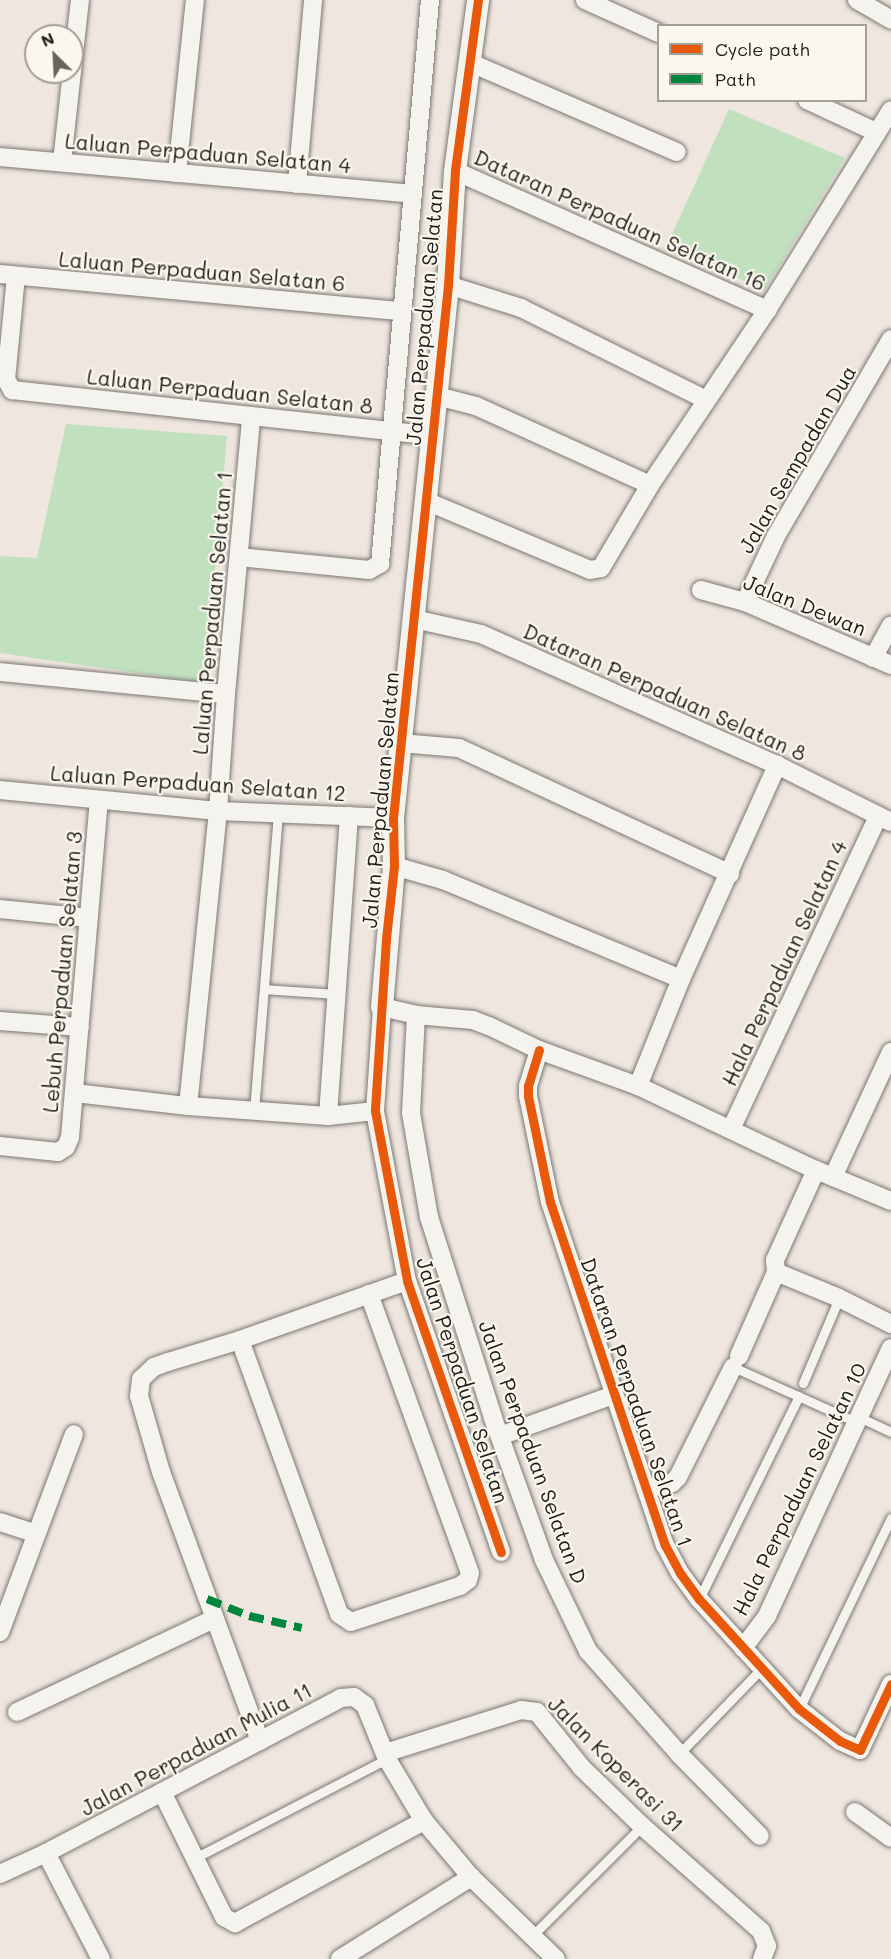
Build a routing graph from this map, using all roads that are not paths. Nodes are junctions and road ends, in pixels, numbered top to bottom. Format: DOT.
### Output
graph roads {
  1 [pos="80,0"];
  2 [pos="195,0"];
  3 [pos="313,0"];
  4 [pos="430,0"];
  5 [pos="478,0"];
  6 [pos="585,0"];
  7 [pos="857,0"];
  8 [pos="891,20"];
  9 [pos="77,24"];
  10 [pos="657,33"];
  11 [pos="471,63"];
  12 [pos="71,84"];
  13 [pos="811,102"];
  14 [pos="891,110"];
  15 [pos="876,132"];
  16 [pos="677,152"];
  17 [pos="0,157"];
  18 [pos="62,162"];
  19 [pos="455,171"];
  20 [pos="177,173"];
  21 [pos="297,184"];
  22 [pos="412,194"];
  23 [pos="8,275"];
  24 [pos="448,285"];
  25 [pos="767,310"];
  26 [pos="401,311"];
  27 [pos="891,339"];
  28 [pos="437,396"];
  29 [pos="706,400"];
  30 [pos="251,418"];
  31 [pos="391,430"];
  32 [pos="433,436"];
  33 [pos="650,485"];
  34 [pos="426,501"];
  35 [pos="238,557"];
  36 [pos="701,590"];
  37 [pos="745,602"];
  38 [pos="414,619"];
  39 [pos="891,626"];
  40 [pos="873,658"];
  41 [pos="891,665"];
  42 [pos="0,672"];
  43 [pos="226,694"];
  44 [pos="401,743"];
  45 [pos="777,765"];
  46 [pos="0,790"];
  47 [pos="99,800"];
  48 [pos="218,811"];
  49 [pos="278,813"];
  50 [pos="349,816"];
  51 [pos="393,818"];
  52 [pos="885,819"];
  53 [pos="394,866"];
  54 [pos="730,874"];
  55 [pos="0,909"];
  56 [pos="89,918"];
  57 [pos="681,979"];
  58 [pos="264,989"];
  59 [pos="334,994"];
  60 [pos="382,1007"];
  61 [pos="416,1015"];
  62 [pos="0,1021"];
  63 [pos="80,1028"];
  64 [pos="539,1050"];
  65 [pos="891,1052"];
  66 [pos="885,1082"];
  67 [pos="638,1086"];
  68 [pos="75,1093"];
  69 [pos="189,1106"];
  70 [pos="254,1111"];
  71 [pos="375,1111"];
  72 [pos="328,1116"];
  73 [pos="731,1130"];
  74 [pos="0,1146"];
  75 [pos="825,1173"];
  76 [pos="891,1201"];
  77 [pos="776,1272"];
  78 [pos="407,1281"];
  79 [pos="369,1294"];
  80 [pos="839,1298"];
  81 [pos="891,1324"];
  82 [pos="240,1340"];
  83 [pos="891,1348"];
  84 [pos="736,1361"];
  85 [pos="803,1383"];
  86 [pos="613,1395"];
  87 [pos="799,1396"];
  88 [pos="860,1421"];
  89 [pos="891,1432"];
  90 [pos="74,1434"];
  91 [pos="500,1436"];
  92 [pos="646,1489"];
  93 [pos="891,1518"];
  94 [pos="0,1522"];
  95 [pos="36,1534"];
  96 [pos="501,1552"];
  97 [pos="8,1592"];
  98 [pos="699,1599"];
  99 [pos="214,1619"];
  100 [pos="0,1632"];
  101 [pos="743,1648"];
  102 [pos="762,1668"];
  103 [pos="891,1684"];
  104 [pos="799,1709"];
  105 [pos="17,1712"];
  106 [pos="260,1741"];
  107 [pos="679,1754"];
  108 [pos="386,1756"];
  109 [pos="162,1792"];
  110 [pos="855,1812"];
  111 [pos="424,1821"];
  112 [pos="642,1826"];
  113 [pos="760,1836"];
  114 [pos="891,1838"];
  115 [pos="46,1853"];
  116 [pos="195,1858"];
  117 [pos="0,1874"];
  118 [pos="471,1878"];
  119 [pos="532,1936"];
  120 [pos="101,1959"];
  121 [pos="340,1959"];
  122 [pos="556,1959"];
  123 [pos="762,1959"];
  1 -- 9 [label="street"];
  2 -- 20 [label="street"];
  3 -- 21 [label="street"];
  4 -- 22 [label="street"];
  5 -- 11 [label="street, Jalan Perpaduan Selatan"];
  6 -- 10 [label="street"];
  7 -- 8 [label="street"];
  11 -- 16 [label="street"];
  11 -- 19 [label="street, Jalan Perpaduan Selatan"];
  12 -- 18 [label="street"];
  13 -- 15 [label="street"];
  14 -- 15 [label="street"];
  15 -- 25 [label="street"];
  17 -- 18 [label="street, Laluan Perpaduan Selatan 4"];
  18 -- 20 [label="street, Laluan Perpaduan Selatan 4"];
  19 -- 24 [label="street, Jalan Perpaduan Selatan"];
  19 -- 25 [label="street, Dataran Perpaduan Selatan 16"];
  20 -- 21 [label="street, Laluan Perpaduan Selatan 4"];
  21 -- 22 [label="street, Laluan Perpaduan Selatan 4"];
  22 -- 26 [label="street"];
  23 -- 26 [label="street, Laluan Perpaduan Selatan 6"];
  23 -- 30 [label="street, Laluan Perpaduan Selatan 8"];
  24 -- 28 [label="street, Jalan Perpaduan Selatan"];
  24 -- 29 [label="street"];
  25 -- 29 [label="street"];
  26 -- 31 [label="street"];
  27 -- 37 [label="street, Jalan Sempadan Dua"];
  28 -- 32 [label="street, Jalan Perpaduan Selatan"];
  28 -- 33 [label="street"];
  29 -- 33 [label="street"];
  30 -- 31 [label="street, Laluan Perpaduan Selatan 8"];
  30 -- 35 [label="street, Laluan Perpaduan Selatan 1"];
  31 -- 32 [label="street, Laluan Perpaduan Selatan 8"];
  31 -- 35 [label="street"];
  32 -- 34 [label="street, Jalan Perpaduan Selatan"];
  33 -- 34 [label="street"];
  34 -- 38 [label="street, Jalan Perpaduan Selatan"];
  35 -- 43 [label="street, Laluan Perpaduan Selatan 1"];
  36 -- 37 [label="street, Jalan Dewan"];
  37 -- 40 [label="street, Jalan Dewan"];
  38 -- 44 [label="street, Jalan Perpaduan Selatan"];
  38 -- 45 [label="street, Dataran Perpaduan Selatan 8"];
  39 -- 40 [label="street"];
  40 -- 41 [label="street, Jalan Dewan"];
  42 -- 43 [label="street"];
  43 -- 48 [label="street, Laluan Perpaduan Selatan 1"];
  44 -- 51 [label="street, Jalan Perpaduan Selatan"];
  44 -- 54 [label="street"];
  45 -- 52 [label="street, Dataran Perpaduan Selatan 8"];
  45 -- 54 [label="street"];
  46 -- 47 [label="street, Laluan Perpaduan Selatan 12"];
  47 -- 48 [label="street, Laluan Perpaduan Selatan 12"];
  47 -- 56 [label="street, Lebuh Perpaduan Selatan 3"];
  48 -- 49 [label="street, Laluan Perpaduan Selatan 12"];
  48 -- 69 [label="street, Laluan Perpaduan Selatan 1"];
  49 -- 50 [label="street, Laluan Perpaduan Selatan 12"];
  49 -- 58 [label="lane"];
  50 -- 51 [label="street, Laluan Perpaduan Selatan 12"];
  50 -- 59 [label="street"];
  51 -- 53 [label="street, Jalan Perpaduan Selatan"];
  52 -- 73 [label="street, Hala Perpaduan Selatan 4"];
  53 -- 57 [label="street"];
  53 -- 60 [label="street, Jalan Perpaduan Selatan"];
  54 -- 57 [label="street"];
  55 -- 56 [label="street"];
  56 -- 63 [label="street, Lebuh Perpaduan Selatan 3"];
  57 -- 67 [label="street"];
  58 -- 59 [label="lane"];
  58 -- 70 [label="lane"];
  59 -- 72 [label="street"];
  60 -- 61 [label="street"];
  60 -- 71 [label="street, Jalan Perpaduan Selatan"];
  61 -- 64 [label="street"];
  61 -- 91 [label="street, Jalan Perpaduan Selatan D"];
  62 -- 63 [label="street"];
  63 -- 68 [label="street, Lebuh Perpaduan Selatan 3"];
  64 -- 67 [label="street"];
  64 -- 86 [label="street, Dataran Perpaduan Selatan 1"];
  65 -- 66 [label="street"];
  66 -- 75 [label="street"];
  67 -- 73 [label="street"];
  68 -- 69 [label="street"];
  68 -- 74 [label="street, Lebuh Perpaduan Selatan 3"];
  69 -- 70 [label="street"];
  70 -- 72 [label="street"];
  71 -- 72 [label="street"];
  71 -- 78 [label="street, Jalan Perpaduan Selatan"];
  73 -- 75 [label="street"];
  75 -- 76 [label="street"];
  75 -- 77 [label="street"];
  77 -- 80 [label="street"];
  77 -- 84 [label="street"];
  78 -- 79 [label="street"];
  78 -- 96 [label="street, Jalan Perpaduan Selatan"];
  79 -- 82 [label="street"];
  79 -- 82 [label="street"];
  80 -- 81 [label="street"];
  80 -- 85 [label="lane"];
  82 -- 99 [label="street"];
  83 -- 88 [label="street, Hala Perpaduan Selatan 10"];
  84 -- 87 [label="lane"];
  84 -- 92 [label="street"];
  86 -- 91 [label="street"];
  86 -- 92 [label="street, Dataran Perpaduan Selatan 1"];
  87 -- 88 [label="lane"];
  87 -- 98 [label="lane"];
  88 -- 89 [label="lane"];
  88 -- 101 [label="street, Hala Perpaduan Selatan 10"];
  90 -- 95 [label="street"];
  91 -- 107 [label="street, Jalan Perpaduan Selatan D"];
  92 -- 98 [label="street, Dataran Perpaduan Selatan 1"];
  93 -- 104 [label="lane"];
  94 -- 95 [label="street"];
  95 -- 97 [label="street"];
  97 -- 100 [label="street"];
  98 -- 101 [label="street, Dataran Perpaduan Selatan 1"];
  99 -- 105 [label="street"];
  99 -- 106 [label="street"];
  101 -- 102 [label="street, Dataran Perpaduan Selatan 1"];
  102 -- 104 [label="street, Dataran Perpaduan Selatan 1"];
  102 -- 107 [label="lane"];
  103 -- 104 [label="street, Dataran Perpaduan Selatan 1"];
  106 -- 108 [label="street, Jalan Perpaduan Mulia 11"];
  106 -- 109 [label="street, Jalan Perpaduan Mulia 11"];
  107 -- 113 [label="street, Jalan Perpaduan Selatan D"];
  108 -- 111 [label="street, Jalan Perpaduan Mulia 11"];
  108 -- 112 [label="street, Jalan Koperasi 31"];
  108 -- 116 [label="lane"];
  109 -- 115 [label="street, Jalan Perpaduan Mulia 11"];
  109 -- 116 [label="street"];
  110 -- 114 [label="street"];
  111 -- 116 [label="street"];
  111 -- 118 [label="street, Jalan Perpaduan Mulia 11"];
  112 -- 119 [label="lane"];
  112 -- 123 [label="street, Jalan Koperasi 31"];
  115 -- 117 [label="street, Jalan Perpaduan Mulia 11"];
  115 -- 120 [label="street"];
  118 -- 119 [label="street, Jalan Perpaduan Mulia 11"];
  118 -- 121 [label="street"];
  119 -- 122 [label="street, Jalan Perpaduan Mulia 11"];
}
